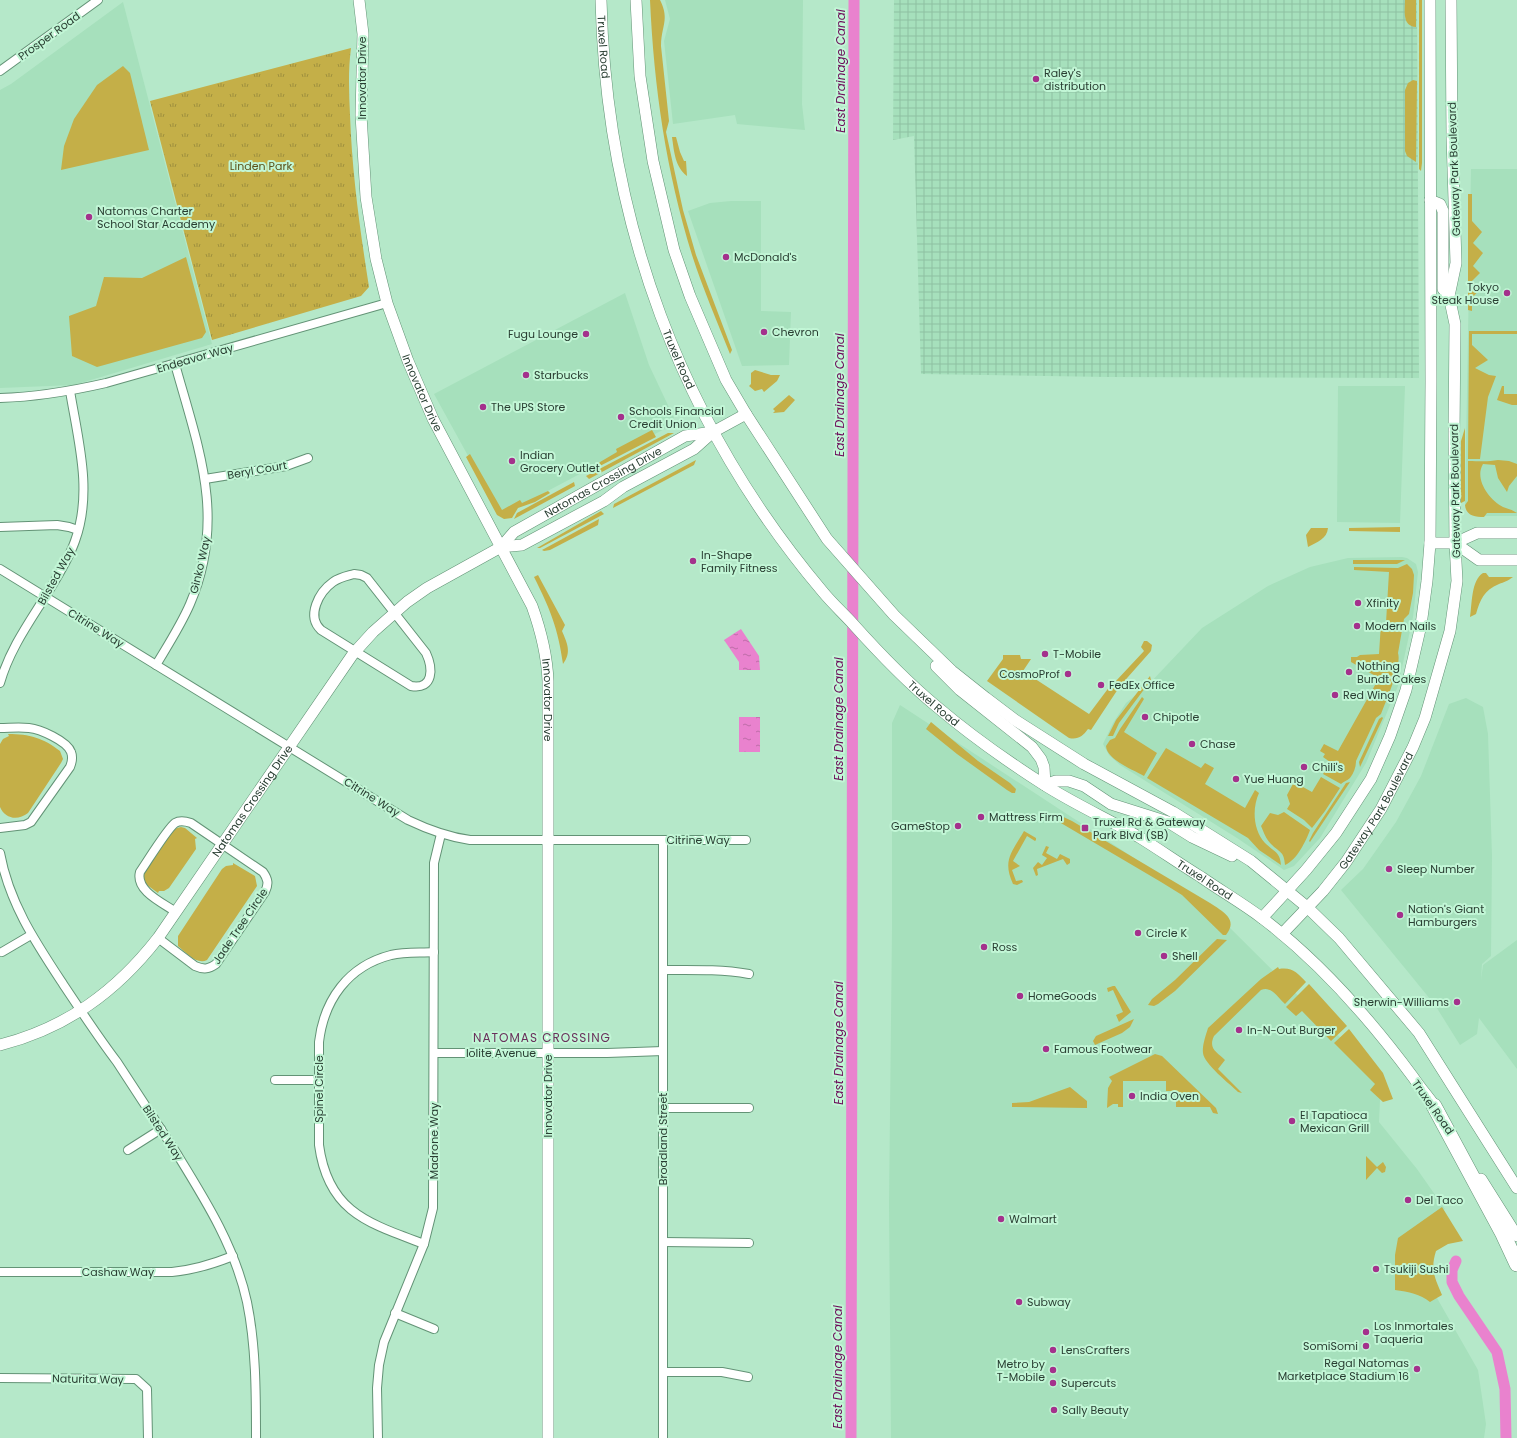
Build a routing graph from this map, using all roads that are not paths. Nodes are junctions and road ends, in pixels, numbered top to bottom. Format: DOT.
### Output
graph roads {
  1 [pos="98,0"];
  2 [pos="359,0"];
  3 [pos="601,0"];
  4 [pos="636,0"];
  5 [pos="1430,0"];
  6 [pos="1451,0"];
  7 [pos="0,71"];
  8 [pos="1430,200"];
  9 [pos="1449,296"];
  10 [pos="387,304"];
  11 [pos="175,364"];
  12 [pos="70,391"];
  13 [pos="0,398"];
  14 [pos="746,414"];
  15 [pos="713,432"];
  16 [pos="308,458"];
  17 [pos="206,479"];
  18 [pos="0,527"];
  19 [pos="78,530"];
  20 [pos="1517,533"];
  21 [pos="1430,543"];
  22 [pos="1455,543"];
  23 [pos="501,547"];
  24 [pos="1517,560"];
  25 [pos="0,569"];
  26 [pos="45,597"];
  27 [pos="394,612"];
  28 [pos="927,647"];
  29 [pos="356,652"];
  30 [pos="156,665"];
  31 [pos="0,682"];
  32 [pos="0,728"];
  33 [pos="290,747"];
  34 [pos="1045,785"];
  35 [pos="0,828"];
  36 [pos="441,834"];
  37 [pos="548,839"];
  38 [pos="663,840"];
  39 [pos="746,840"];
  40 [pos="223,844"];
  41 [pos="0,853"];
  42 [pos="1263,871"];
  43 [pos="1287,890"];
  44 [pos="1307,907"];
  45 [pos="176,912"];
  46 [pos="1262,918"];
  47 [pos="1282,934"];
  48 [pos="31,935"];
  49 [pos="158,938"];
  50 [pos="2,952"];
  51 [pos="434,952"];
  52 [pos="663,970"];
  53 [pos="748,974"];
  54 [pos="81,1011"];
  55 [pos="0,1045"];
  56 [pos="663,1051"];
  57 [pos="434,1053"];
  58 [pos="548,1053"];
  59 [pos="275,1080"];
  60 [pos="318,1080"];
  61 [pos="1434,1106"];
  62 [pos="663,1108"];
  63 [pos="748,1108"];
  64 [pos="160,1129"];
  65 [pos="128,1150"];
  66 [pos="1517,1188"];
  67 [pos="1517,1236"];
  68 [pos="663,1242"];
  69 [pos="748,1243"];
  70 [pos="424,1244"];
  71 [pos="234,1256"];
  72 [pos="1517,1264"];
  73 [pos="0,1272"];
  74 [pos="395,1313"];
  75 [pos="434,1329"];
  76 [pos="663,1372"];
  77 [pos="748,1377"];
  78 [pos="0,1378"];
  79 [pos="148,1438"];
  80 [pos="256,1438"];
  81 [pos="378,1438"];
  82 [pos="548,1438"];
  83 [pos="663,1438"];
  1 -- 7 [label="street, Prosper Road"];
  2 -- 10 [label="street, Innovator Drive"];
  3 -- 15 [label="street, Truxel Road"];
  4 -- 14 [label="street"];
  5 -- 8 [label="street, Gateway Park Boulevard"];
  6 -- 9 [label="street, Gateway Park Boulevard"];
  8 -- 9 [label="street"];
  8 -- 21 [label="street, Gateway Park Boulevard"];
  9 -- 22 [label="street, Gateway Park Boulevard"];
  10 -- 11 [label="street, Endeavor Way"];
  10 -- 23 [label="street, Innovator Drive"];
  11 -- 12 [label="street, Endeavor Way"];
  11 -- 17 [label="street, Ginko Way"];
  12 -- 13 [label="street, Endeavor Way"];
  12 -- 19 [label="street, Bilsted Way"];
  14 -- 15 [label="street, Natomas Crossing Drive"];
  14 -- 28 [label="street"];
  15 -- 23 [label="street, Natomas Crossing Drive"];
  15 -- 23 [label="street, Natomas Crossing Drive"];
  15 -- 34 [label="street, Truxel Road"];
  16 -- 17 [label="street, Beryl Court"];
  17 -- 30 [label="street, Ginko Way"];
  18 -- 19 [label="street"];
  19 -- 26 [label="street, Bilsted Way"];
  20 -- 22 [label="street"];
  21 -- 22 [label="street"];
  21 -- 43 [label="street, Gateway Park Boulevard"];
  22 -- 24 [label="street"];
  22 -- 44 [label="street, Gateway Park Boulevard"];
  23 -- 27 [label="street, Natomas Crossing Drive"];
  23 -- 37 [label="street, Innovator Drive"];
  25 -- 26 [label="street, Citrine Way"];
  26 -- 30 [label="street, Citrine Way"];
  26 -- 31 [label="street, Bilsted Way"];
  27 -- 29 [label="street, Natomas Crossing Drive"];
  27 -- 29 [label="street"];
  27 -- 29 [label="street"];
  28 -- 34 [label="street"];
  28 -- 42 [label="street"];
  29 -- 33 [label="street, Natomas Crossing Drive"];
  30 -- 33 [label="street, Citrine Way"];
  32 -- 35 [label="street"];
  33 -- 36 [label="street, Citrine Way"];
  33 -- 40 [label="street, Natomas Crossing Drive"];
  34 -- 42 [label="street"];
  34 -- 46 [label="street, Truxel Road"];
  36 -- 37 [label="street, Citrine Way"];
  36 -- 51 [label="street, Madrone Way"];
  37 -- 38 [label="street, Citrine Way"];
  37 -- 58 [label="street, Innovator Drive"];
  38 -- 39 [label="street, Citrine Way"];
  38 -- 52 [label="street, Broadland Street"];
  40 -- 45 [label="street, Natomas Crossing Drive"];
  40 -- 45 [label="street"];
  40 -- 49 [label="street, Jade Tree Circle"];
  41 -- 48 [label="street, Bilsted Way"];
  42 -- 43 [label="street"];
  43 -- 44 [label="street"];
  43 -- 46 [label="street, Gateway Park Boulevard"];
  44 -- 47 [label="street, Gateway Park Boulevard"];
  44 -- 66 [label="street"];
  45 -- 49 [label="street, Natomas Crossing Drive"];
  46 -- 47 [label="street, Truxel Road"];
  47 -- 61 [label="street, Truxel Road"];
  48 -- 50 [label="street"];
  48 -- 54 [label="street, Bilsted Way"];
  49 -- 54 [label="street, Natomas Crossing Drive"];
  51 -- 57 [label="street, Madrone Way"];
  51 -- 60 [label="street, Spinel Circle"];
  52 -- 53 [label="street"];
  52 -- 56 [label="street, Broadland Street"];
  54 -- 55 [label="street, Natomas Crossing Drive"];
  54 -- 64 [label="street, Bilsted Way"];
  56 -- 58 [label="street, Iolite Avenue"];
  56 -- 62 [label="street, Broadland Street"];
  57 -- 58 [label="street, Iolite Avenue"];
  57 -- 70 [label="street, Madrone Way"];
  58 -- 82 [label="street, Innovator Drive"];
  59 -- 60 [label="street"];
  60 -- 70 [label="street, Spinel Circle"];
  61 -- 67 [label="street, Truxel Road"];
  61 -- 72 [label="highway"];
  62 -- 63 [label="street"];
  62 -- 68 [label="street, Broadland Street"];
  64 -- 65 [label="street"];
  64 -- 71 [label="street, Bilsted Way"];
  68 -- 69 [label="street"];
  68 -- 76 [label="street, Broadland Street"];
  70 -- 74 [label="street, Madrone Way"];
  71 -- 73 [label="street, Cashaw Way"];
  71 -- 80 [label="street, Bilsted Way"];
  74 -- 75 [label="street"];
  74 -- 81 [label="street, Madrone Way"];
  76 -- 77 [label="street"];
  76 -- 83 [label="street, Broadland Street"];
  78 -- 79 [label="street, Naturita Way"];
}
